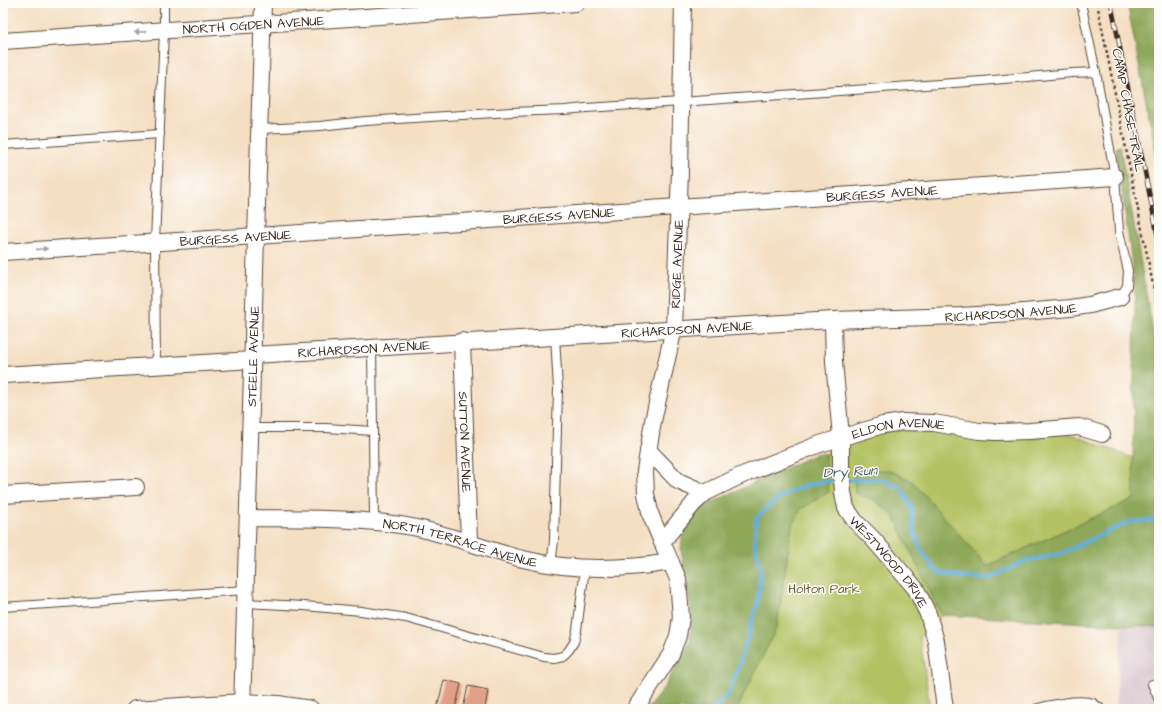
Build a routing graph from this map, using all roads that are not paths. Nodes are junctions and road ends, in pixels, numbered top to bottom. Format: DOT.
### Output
graph roads {
  1 [pos="164,3"];
  2 [pos="263,3"];
  3 [pos="576,3"];
  4 [pos="683,3"];
  5 [pos="1081,3"];
  6 [pos="262,25"];
  7 [pos="164,31"];
  8 [pos="3,41"];
  9 [pos="1096,72"];
  10 [pos="681,102"];
  11 [pos="260,129"];
  12 [pos="160,134"];
  13 [pos="3,145"];
  14 [pos="1115,177"];
  15 [pos="678,207"];
  16 [pos="257,236"];
  17 [pos="155,242"];
  18 [pos="3,252"];
  19 [pos="1120,297"];
  20 [pos="832,320"];
  21 [pos="674,328"];
  22 [pos="555,336"];
  23 [pos="462,342"];
  24 [pos="372,347"];
  25 [pos="253,357"];
  26 [pos="156,366"];
  27 [pos="3,374"];
  28 [pos="251,428"];
  29 [pos="373,431"];
  30 [pos="1102,434"];
  31 [pos="841,436"];
  32 [pos="648,450"];
  33 [pos="136,487"];
  34 [pos="705,493"];
  35 [pos="3,495"];
  36 [pos="248,518"];
  37 [pos="374,521"];
  38 [pos="469,542"];
  39 [pos="662,542"];
  40 [pos="671,562"];
  41 [pos="551,565"];
  42 [pos="585,568"];
  43 [pos="246,597"];
  44 [pos="3,607"];
  45 [pos="1152,684"];
  46 [pos="1159,700"];
  47 [pos="242,706"];
  48 [pos="136,709"];
  49 [pos="311,709"];
  50 [pos="635,709"];
  51 [pos="945,709"];
  52 [pos="1035,709"];
  53 [pos="1101,709"];
  1 -- 7 [label="lane"];
  2 -- 6 [label="street, STEELE AVENUE"];
  3 -- 6 [label="street, NORTH OGDEN AVENUE"];
  4 -- 10 [label="street, RIDGE AVENUE"];
  5 -- 9 [label="lane"];
  6 -- 7 [label="street, NORTH OGDEN AVENUE"];
  6 -- 11 [label="street, STEELE AVENUE"];
  7 -- 8 [label="street, NORTH OGDEN AVENUE, one-way"];
  7 -- 12 [label="lane"];
  9 -- 10 [label="lane"];
  9 -- 14 [label="lane"];
  10 -- 11 [label="lane"];
  10 -- 15 [label="street, RIDGE AVENUE"];
  11 -- 16 [label="street, STEELE AVENUE"];
  12 -- 13 [label="lane"];
  12 -- 17 [label="lane"];
  14 -- 15 [label="street, BURGESS AVENUE"];
  14 -- 19 [label="lane"];
  15 -- 16 [label="street, BURGESS AVENUE"];
  15 -- 21 [label="street, RIDGE AVENUE"];
  16 -- 17 [label="street, BURGESS AVENUE"];
  16 -- 25 [label="street, STEELE AVENUE"];
  18 -- 17 [label="street, BURGESS AVENUE, one-way"];
  17 -- 26 [label="lane"];
  19 -- 20 [label="street, RICHARDSON AVENUE"];
  20 -- 21 [label="street, RICHARDSON AVENUE"];
  20 -- 31 [label="street, WESTWOOD DRIVE"];
  21 -- 22 [label="street, RICHARDSON AVENUE"];
  21 -- 32 [label="street, RIDGE AVENUE"];
  22 -- 23 [label="street, RICHARDSON AVENUE"];
  22 -- 41 [label="lane"];
  23 -- 24 [label="street, RICHARDSON AVENUE"];
  23 -- 38 [label="street, SUTTON AVENUE"];
  24 -- 25 [label="street, RICHARDSON AVENUE"];
  24 -- 29 [label="lane"];
  25 -- 26 [label="street, RICHARDSON AVENUE"];
  25 -- 28 [label="street, STEELE AVENUE"];
  26 -- 27 [label="street, RICHARDSON AVENUE"];
  28 -- 29 [label="lane"];
  28 -- 36 [label="street, STEELE AVENUE"];
  29 -- 37 [label="lane"];
  30 -- 31 [label="street, ELDON AVENUE"];
  31 -- 34 [label="street, ELDON AVENUE"];
  31 -- 51 [label="street, WESTWOOD DRIVE"];
  32 -- 34 [label="street"];
  32 -- 39 [label="street, RIDGE AVENUE"];
  33 -- 35 [label="street"];
  34 -- 39 [label="street, ELDON AVENUE"];
  36 -- 37 [label="street, NORTH TERRACE AVENUE"];
  36 -- 43 [label="street, STEELE AVENUE"];
  37 -- 38 [label="street, NORTH TERRACE AVENUE"];
  38 -- 41 [label="street, NORTH TERRACE AVENUE"];
  39 -- 40 [label="street"];
  40 -- 42 [label="street, NORTH TERRACE AVENUE"];
  40 -- 50 [label="street"];
  41 -- 42 [label="street, NORTH TERRACE AVENUE"];
  42 -- 43 [label="lane"];
  43 -- 44 [label="lane"];
  43 -- 47 [label="street, STEELE AVENUE"];
  45 -- 46 [label="lane"];
  47 -- 48 [label="street"];
  47 -- 49 [label="street"];
  52 -- 53 [label="lane"];
}
